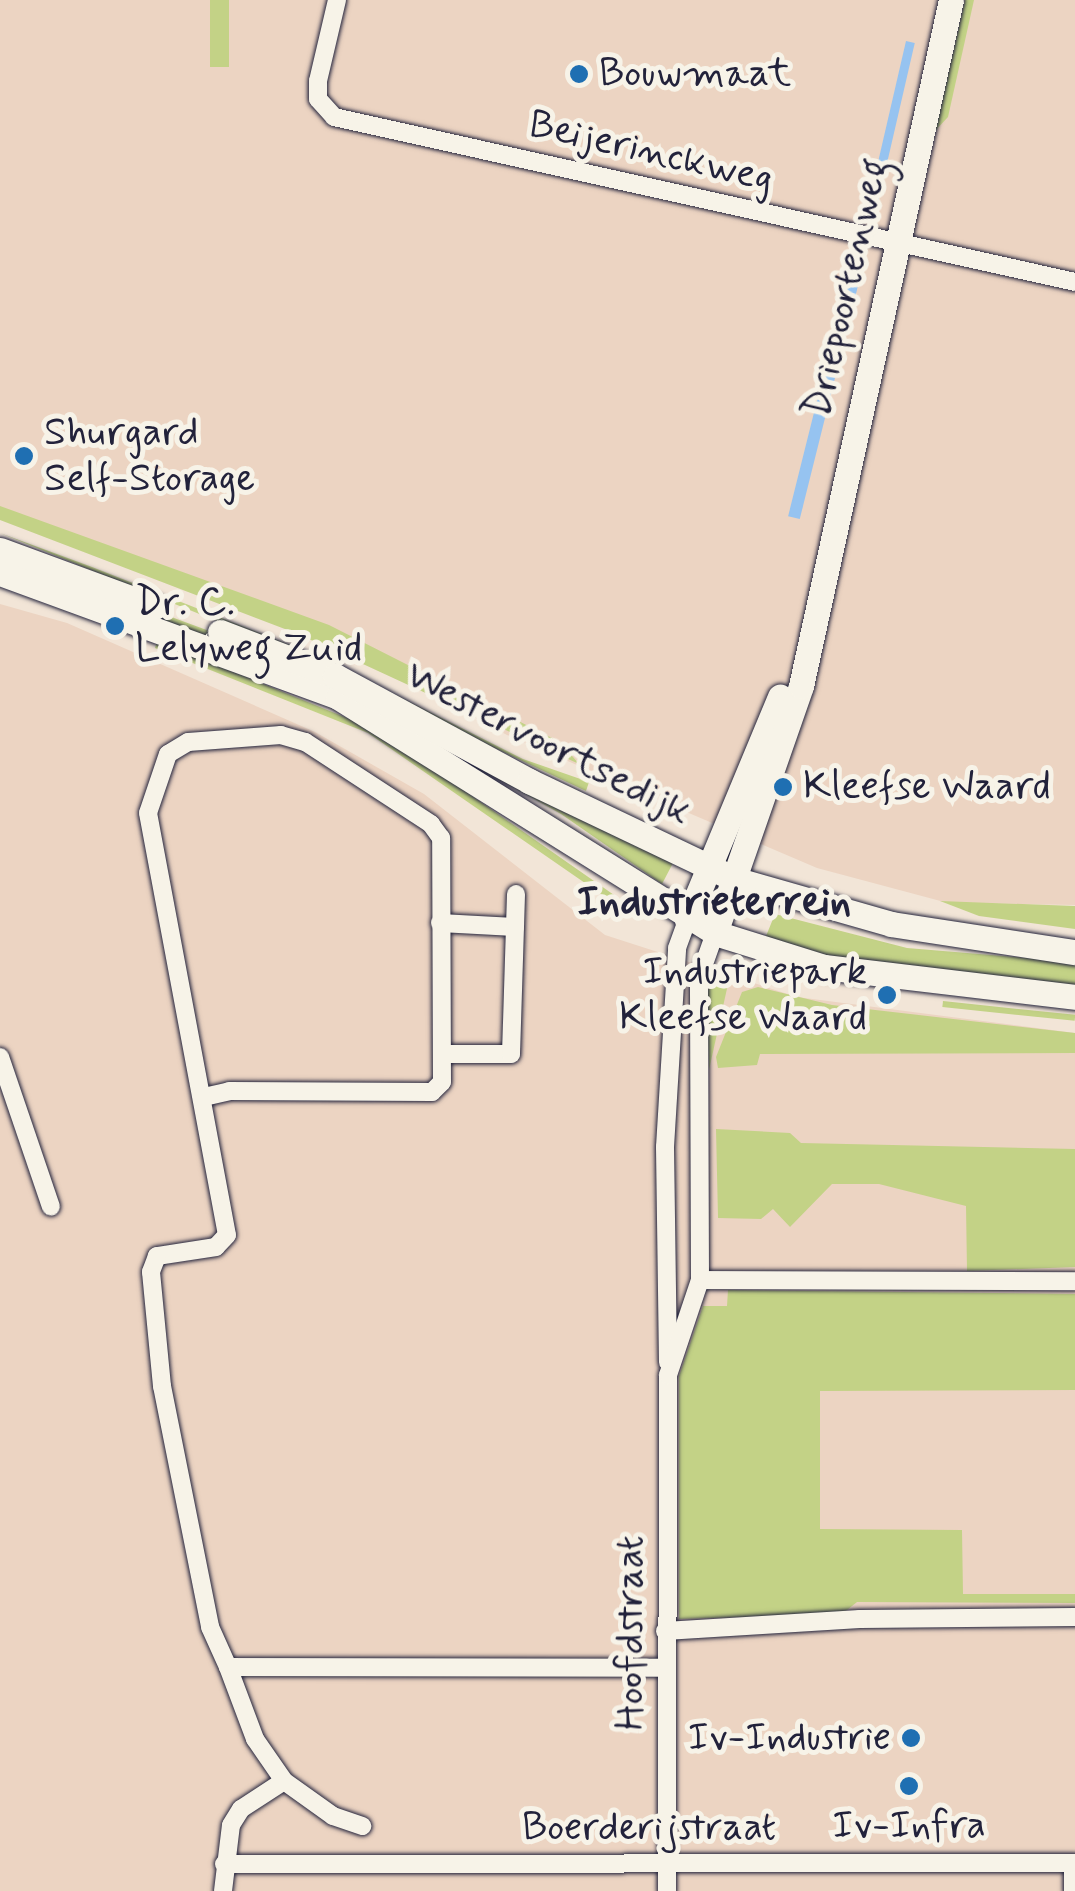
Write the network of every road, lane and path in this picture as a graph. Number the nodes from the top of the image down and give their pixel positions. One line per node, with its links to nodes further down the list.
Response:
1 (337, 0): 3 (street, Beijerinckweg)
2 (951, 0): 3 (main road, Driepoortenweg)
3 (896, 241): 4 (street, Beijerinckweg); 7 (main road, Driepoortenweg)
4 (1075, 282)
5 (0, 550): 7 (main road, Westervoortsedijk)
6 (0, 573): 9 (main road, Westervoortsedijk)
7 (725, 876): 9 (main road, Driepoortenweg); 12 (main road, Driepoortenweg); 13 (main road, Westervoortsedijk)
8 (516, 894): 11 (street)
9 (688, 920): 12 (main road, Westervoortsedijk); 19 (street)
10 (440, 924): 11 (street); 15 (street); 17 (street)
11 (515, 927): 15 (street)
12 (715, 933): 14 (main road, Westervoortsedijk); 18 (street)
13 (1075, 952)
14 (1075, 997)
15 (442, 1054): 17 (street)
16 (0, 1057): 20 (street)
17 (204, 1097): 26 (street)
18 (700, 1097): 19 (street); 21 (street, Hoofdstraat)
19 (672, 1098): 23 (street, Hoofdstraat)
20 (52, 1208)
21 (700, 1280): 22 (street); 23 (street, Hoofdstraat)
22 (1075, 1281)
23 (668, 1375): 25 (street, Hoofdstraat)
24 (1075, 1617): 25 (street)
25 (665, 1631): 27 (street, Hoofdstraat)
26 (228, 1668): 27 (street); 28 (street)
27 (665, 1668): 30 (street, Hoofdstraat)
28 (284, 1781): 29 (street); 32 (street)
29 (362, 1826)
30 (667, 1863): 31 (street, Boerderijstraat); 32 (street, Boerderijstraat); 34 (street, Hoofdstraat)
31 (1074, 1863): 35 (street)
32 (224, 1864): 33 (street)
33 (224, 1891)
34 (667, 1891)
35 (1073, 1891)

